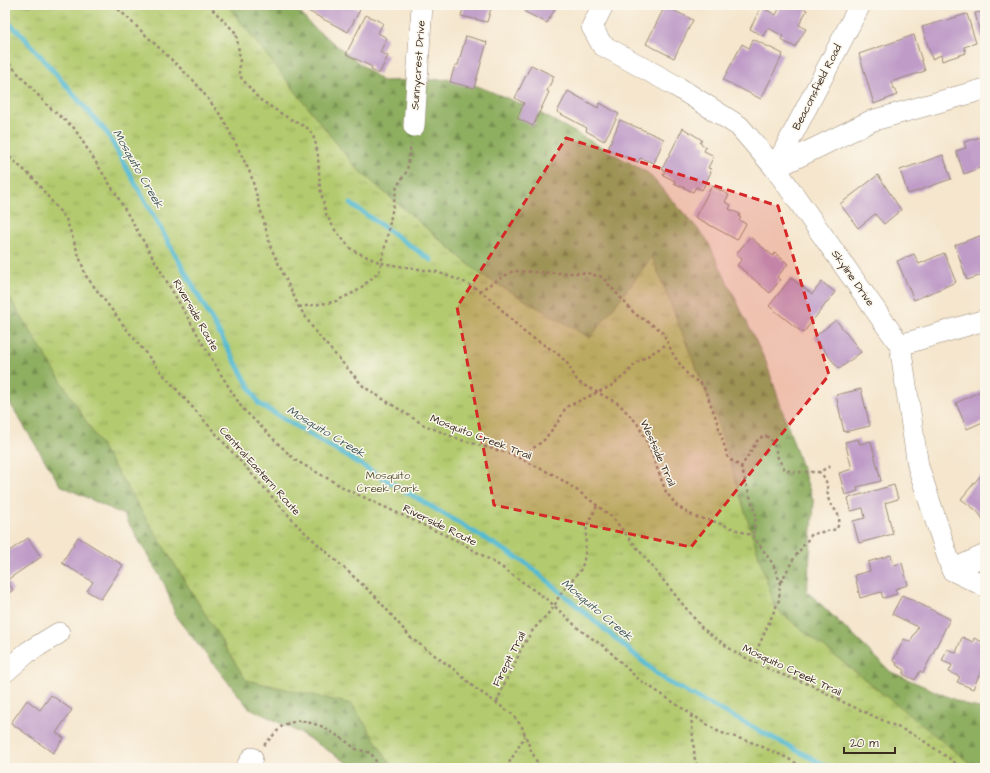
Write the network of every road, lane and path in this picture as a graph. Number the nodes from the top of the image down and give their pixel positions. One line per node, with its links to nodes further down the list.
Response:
1 (114, 5): 13 (path, Mosquito Creek Trail)
2 (208, 5): 11 (path, Westside Trail)
3 (422, 5): 8 (street, Sunnycrest Drive)
4 (603, 5): 10 (street, Skyline Drive)
5 (860, 5): 10 (street, Beaconsfield Road)
6 (5, 59): 28 (path, Riverside Route)
7 (985, 89): 10 (street)
8 (414, 126): 11 (path)
9 (5, 152): 32 (path, Central-Eastern Route)
10 (775, 168): 16 (street, Skyline Drive)
11 (381, 263): 12 (path, Westside Trail); 13 (path)
12 (478, 291): 15 (path); 17 (path, Westside Trail)
13 (300, 307): 18 (path, Mosquito Creek Trail)
14 (985, 320): 16 (street)
15 (667, 344): 17 (path); 20 (path)
16 (900, 345): 25 (street, Skyline Drive)
17 (595, 392): 18 (path); 23 (path, Westside Trail)
18 (519, 459): 22 (path, Mosquito Creek Trail)
19 (833, 465): 21 (path)
20 (741, 468): 21 (path); 23 (path)
21 (819, 472): 26 (path)
22 (597, 506): 28 (path, Firepit Trail); 30 (path, Mosquito Creek Trail)
23 (753, 536): 26 (path)
24 (985, 555): 25 (street)
25 (952, 570): 27 (street)
26 (780, 582): 30 (path)
27 (985, 586)
28 (554, 607): 32 (path, Firepit Trail); 33 (path, Riverside Route)
29 (59, 633): 31 (street)
30 (752, 661): 41 (path, Mosquito Creek Trail)
31 (5, 672)
32 (497, 702): 34 (path, Central-Eastern Route)
33 (691, 714): 39 (path); 40 (path, Riverside Route)
34 (525, 736): 37 (path); 38 (path, Central-Eastern Route)
35 (249, 763): 36 (path)
36 (380, 768)
37 (506, 768)
38 (540, 768)
39 (698, 768)
40 (805, 768)
41 (963, 768)

